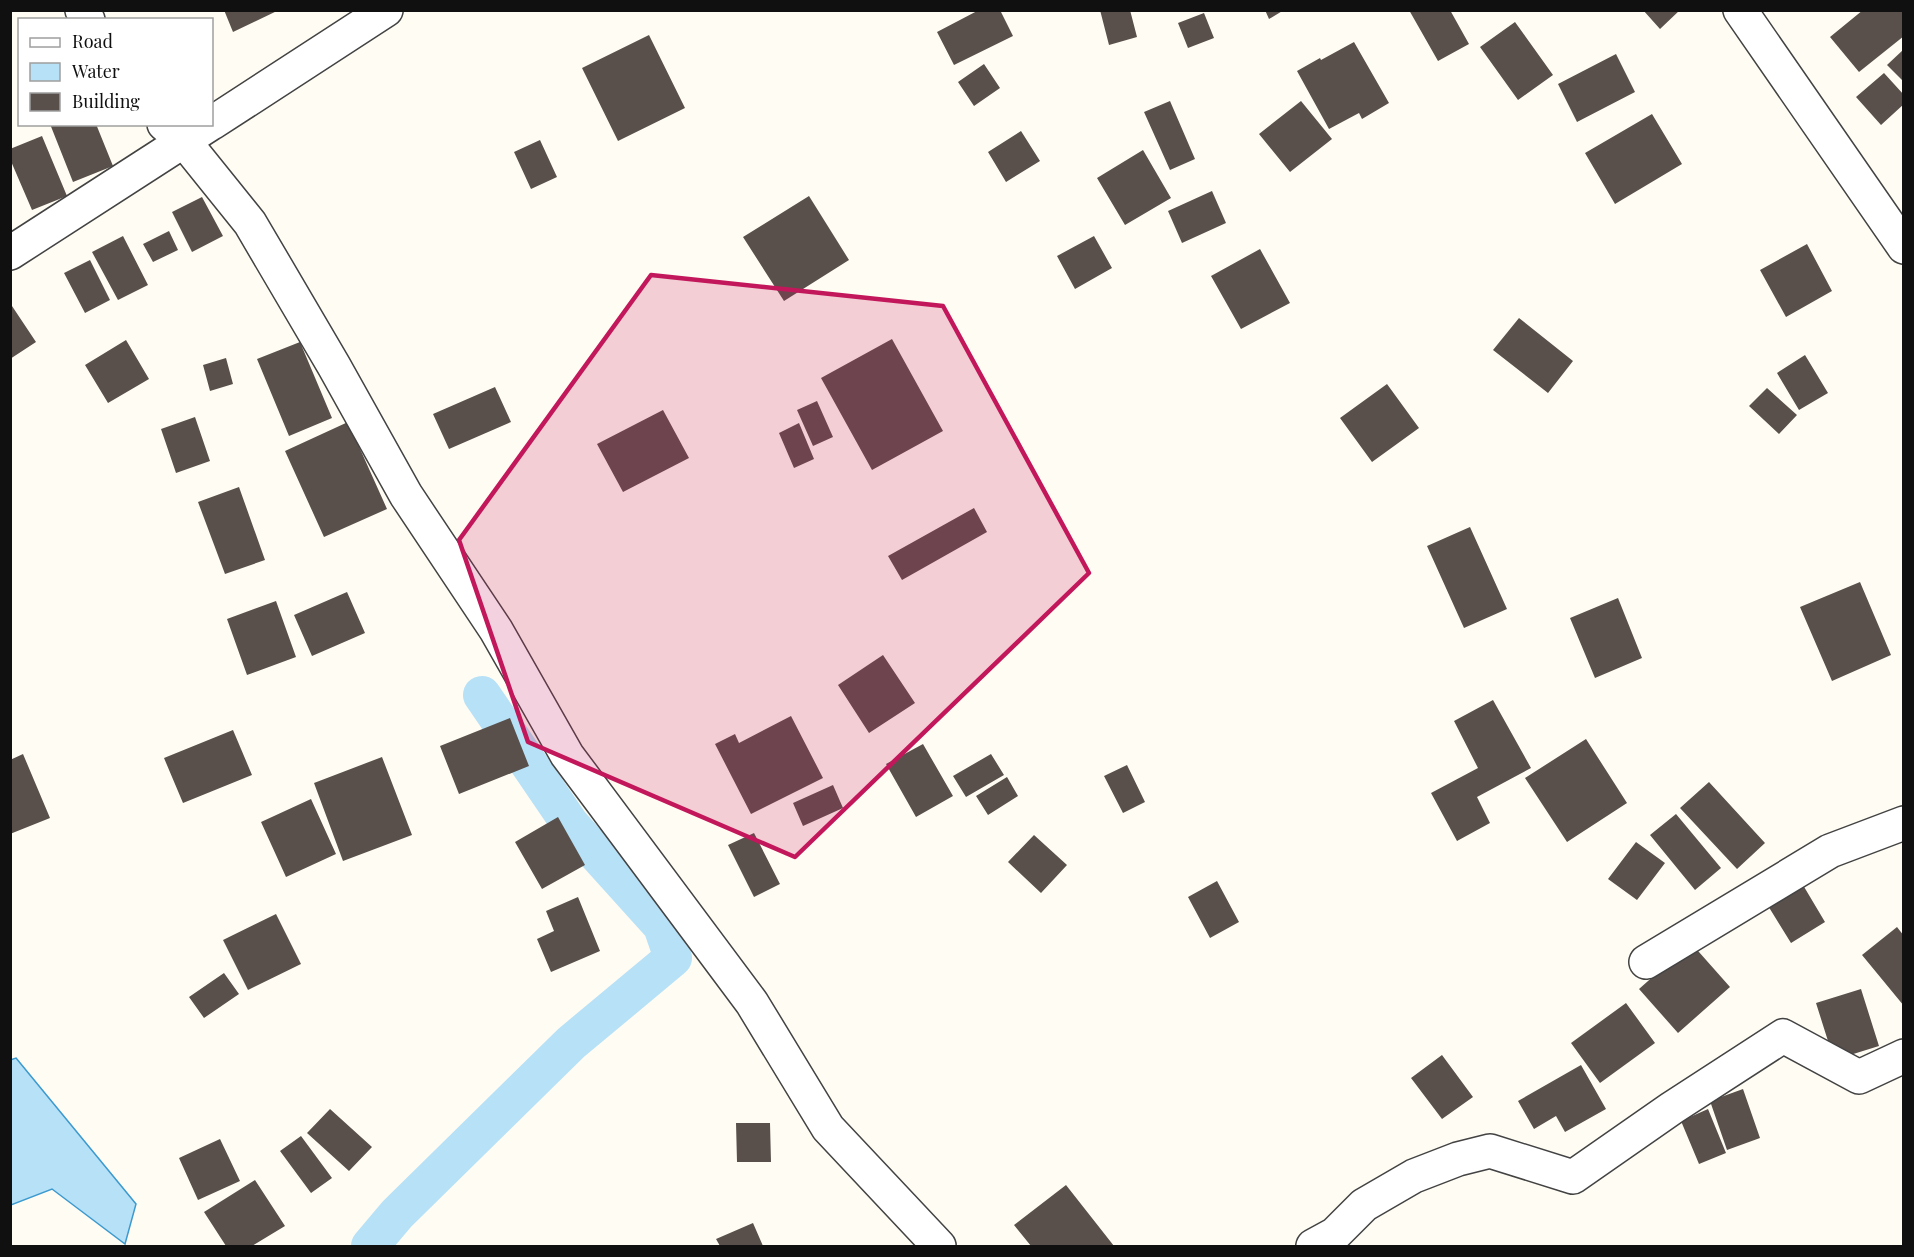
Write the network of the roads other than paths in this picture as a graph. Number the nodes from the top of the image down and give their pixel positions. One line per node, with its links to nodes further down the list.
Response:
1 (386, 10): 3 (street)
2 (1740, 10): 5 (street)
3 (213, 115)
4 (192, 128): 6 (street); 10 (street)
5 (1904, 247)
6 (10, 253)
7 (1904, 823): 8 (street)
8 (1646, 962)
9 (1904, 1056): 11 (street)
10 (939, 1246)
11 (1313, 1246)

